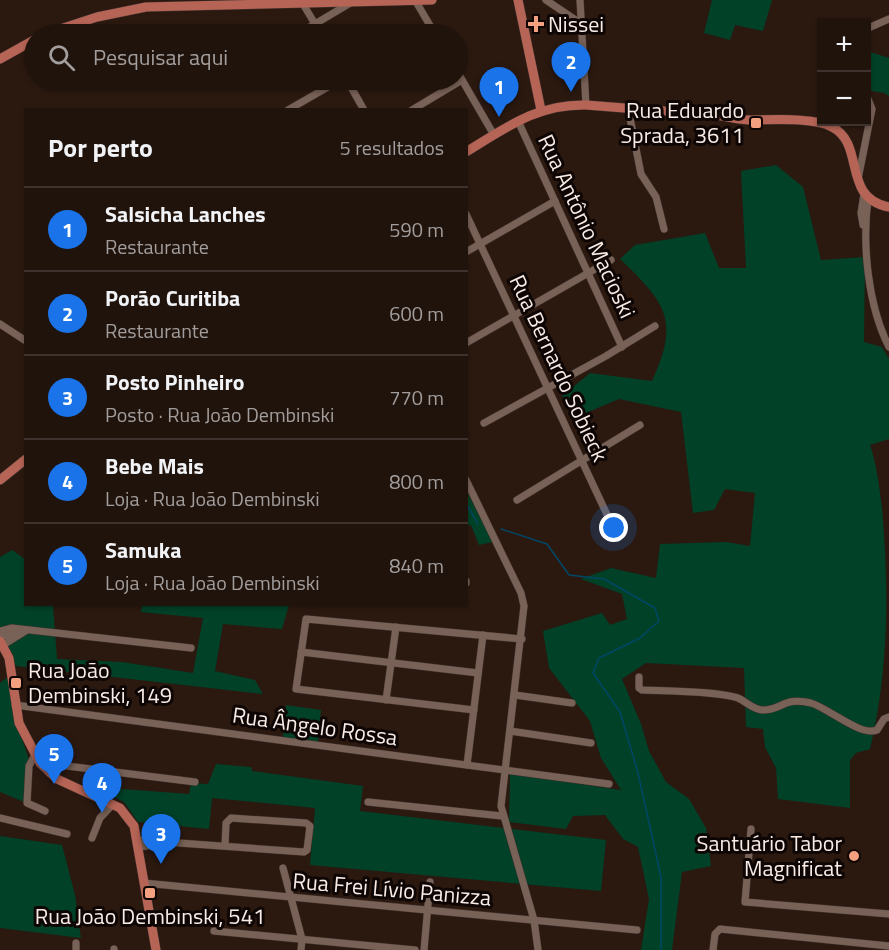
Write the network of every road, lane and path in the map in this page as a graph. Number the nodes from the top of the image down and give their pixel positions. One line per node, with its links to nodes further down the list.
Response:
1 (415, 0): 2 (main road); 6 (main road); 13 (street)
2 (432, 0)
3 (518, 0): 27 (main road)
4 (546, 0): 14 (street)
5 (580, 0): 14 (street)
6 (355, 1): 7 (main road); 12 (street)
7 (319, 2): 9 (main road)
8 (190, 3): 9 (main road); 11 (main road)
9 (303, 4): 12 (street)
10 (889, 19): 15 (street)
11 (78, 24)
12 (315, 24)
13 (429, 24)
14 (583, 25): 22 (street)
15 (871, 27)
16 (24, 45): 17 (main road)
17 (0, 58)
18 (323, 90): 23 (street)
19 (353, 90): 24 (street)
20 (445, 90): 25 (street)
21 (468, 90): 30 (street)
22 (586, 105): 26 (main road); 27 (main road)
23 (291, 108)
24 (363, 108)
25 (415, 108)
26 (628, 108): 32 (main road); 37 (street)
27 (542, 110): 28 (main road)
28 (518, 121): 30 (main road); 34 (street, Rua Antônio Macioski)
29 (869, 126): 32 (street)
30 (494, 135): 31 (main road)
31 (468, 151)
32 (858, 182): 33 (main road)
33 (866, 196): 35 (main road); 48 (street)
34 (555, 201): 38 (street); 41 (street, Rua Antônio Macioski)
35 (889, 207)
36 (468, 218): 38 (street, Rua Bernardo Sobieck)
37 (664, 229)
38 (480, 244): 39 (street); 42 (street, Rua Bernardo Sobieck)
39 (468, 251)
40 (611, 260): 41 (street)
41 (588, 273): 42 (street); 47 (street, Rua Antônio Macioski)
42 (514, 316): 46 (street); 49 (street, Rua Bernardo Sobieck)
43 (0, 324): 45 (street)
44 (655, 326): 47 (street)
45 (24, 340)
46 (468, 342)
47 (622, 347): 49 (street)
48 (889, 347)
49 (548, 388): 50 (street); 53 (street, Rua Bernardo Sobieck)
50 (484, 423)
51 (640, 425): 53 (street)
52 (24, 460): 54 (main road)
53 (582, 461): 56 (street); 57 (street, Rua Bernardo Sobieck)
54 (0, 480)
55 (468, 484): 62 (street)
56 (518, 500)
57 (618, 538)
58 (396, 627): 61 (street); 65 (street); 66 (street)
59 (27, 630): 60 (street); 63 (street); 64 (street)
60 (0, 631)
61 (483, 635): 62 (street); 67 (street)
62 (522, 639): 69 (street)
63 (1, 641): 72 (main road)
64 (191, 648)
65 (301, 652): 66 (street); 70 (street)
66 (391, 662): 67 (street); 70 (street)
67 (478, 673): 73 (street)
68 (639, 677): 74 (street)
69 (515, 695): 71 (street); 75 (street)
70 (386, 700): 73 (street)
71 (572, 703)
72 (15, 705): 77 (main road); 78 (street, Rua Ângelo Rossa)
73 (474, 710): 78 (street)
74 (889, 717)
75 (510, 731): 76 (street); 79 (street)
76 (591, 742)
77 (35, 755): 80 (main road); 85 (street)
78 (466, 765): 79 (street, Rua Ângelo Rossa)
79 (505, 770): 82 (street, Rua Ângelo Rossa); 86 (street)
80 (49, 773): 81 (street); 84 (main road)
81 (195, 782)
82 (609, 784)
83 (368, 802): 86 (street)
84 (113, 804): 90 (street); 91 (main road)
85 (45, 812)
86 (502, 816): 99 (street)
87 (0, 818): 89 (street)
88 (751, 830): 98 (street)
89 (67, 834)
90 (92, 838)
91 (138, 844): 92 (street); 95 (main road)
92 (225, 846): 92 (street)
93 (283, 868): 96 (street)
94 (430, 882): 97 (street)
95 (144, 883): 96 (street, Rua Frei Lívio Panizza); 105 (main road)
96 (291, 897): 97 (street, Rua Frei Lívio Panizza); 102 (street)
97 (428, 910): 99 (street, Rua Frei Lívio Panizza); 108 (street)
98 (889, 914)
99 (534, 920): 100 (street, Rua Frei Lívio Panizza); 109 (street)
100 (637, 930)
101 (214, 931): 102 (street)
102 (302, 939): 106 (street); 107 (street)
103 (889, 946): 104 (street)
104 (870, 947): 110 (street)
105 (156, 950)
106 (301, 950)
107 (415, 950)
108 (424, 950)
109 (538, 950)
110 (713, 950)

